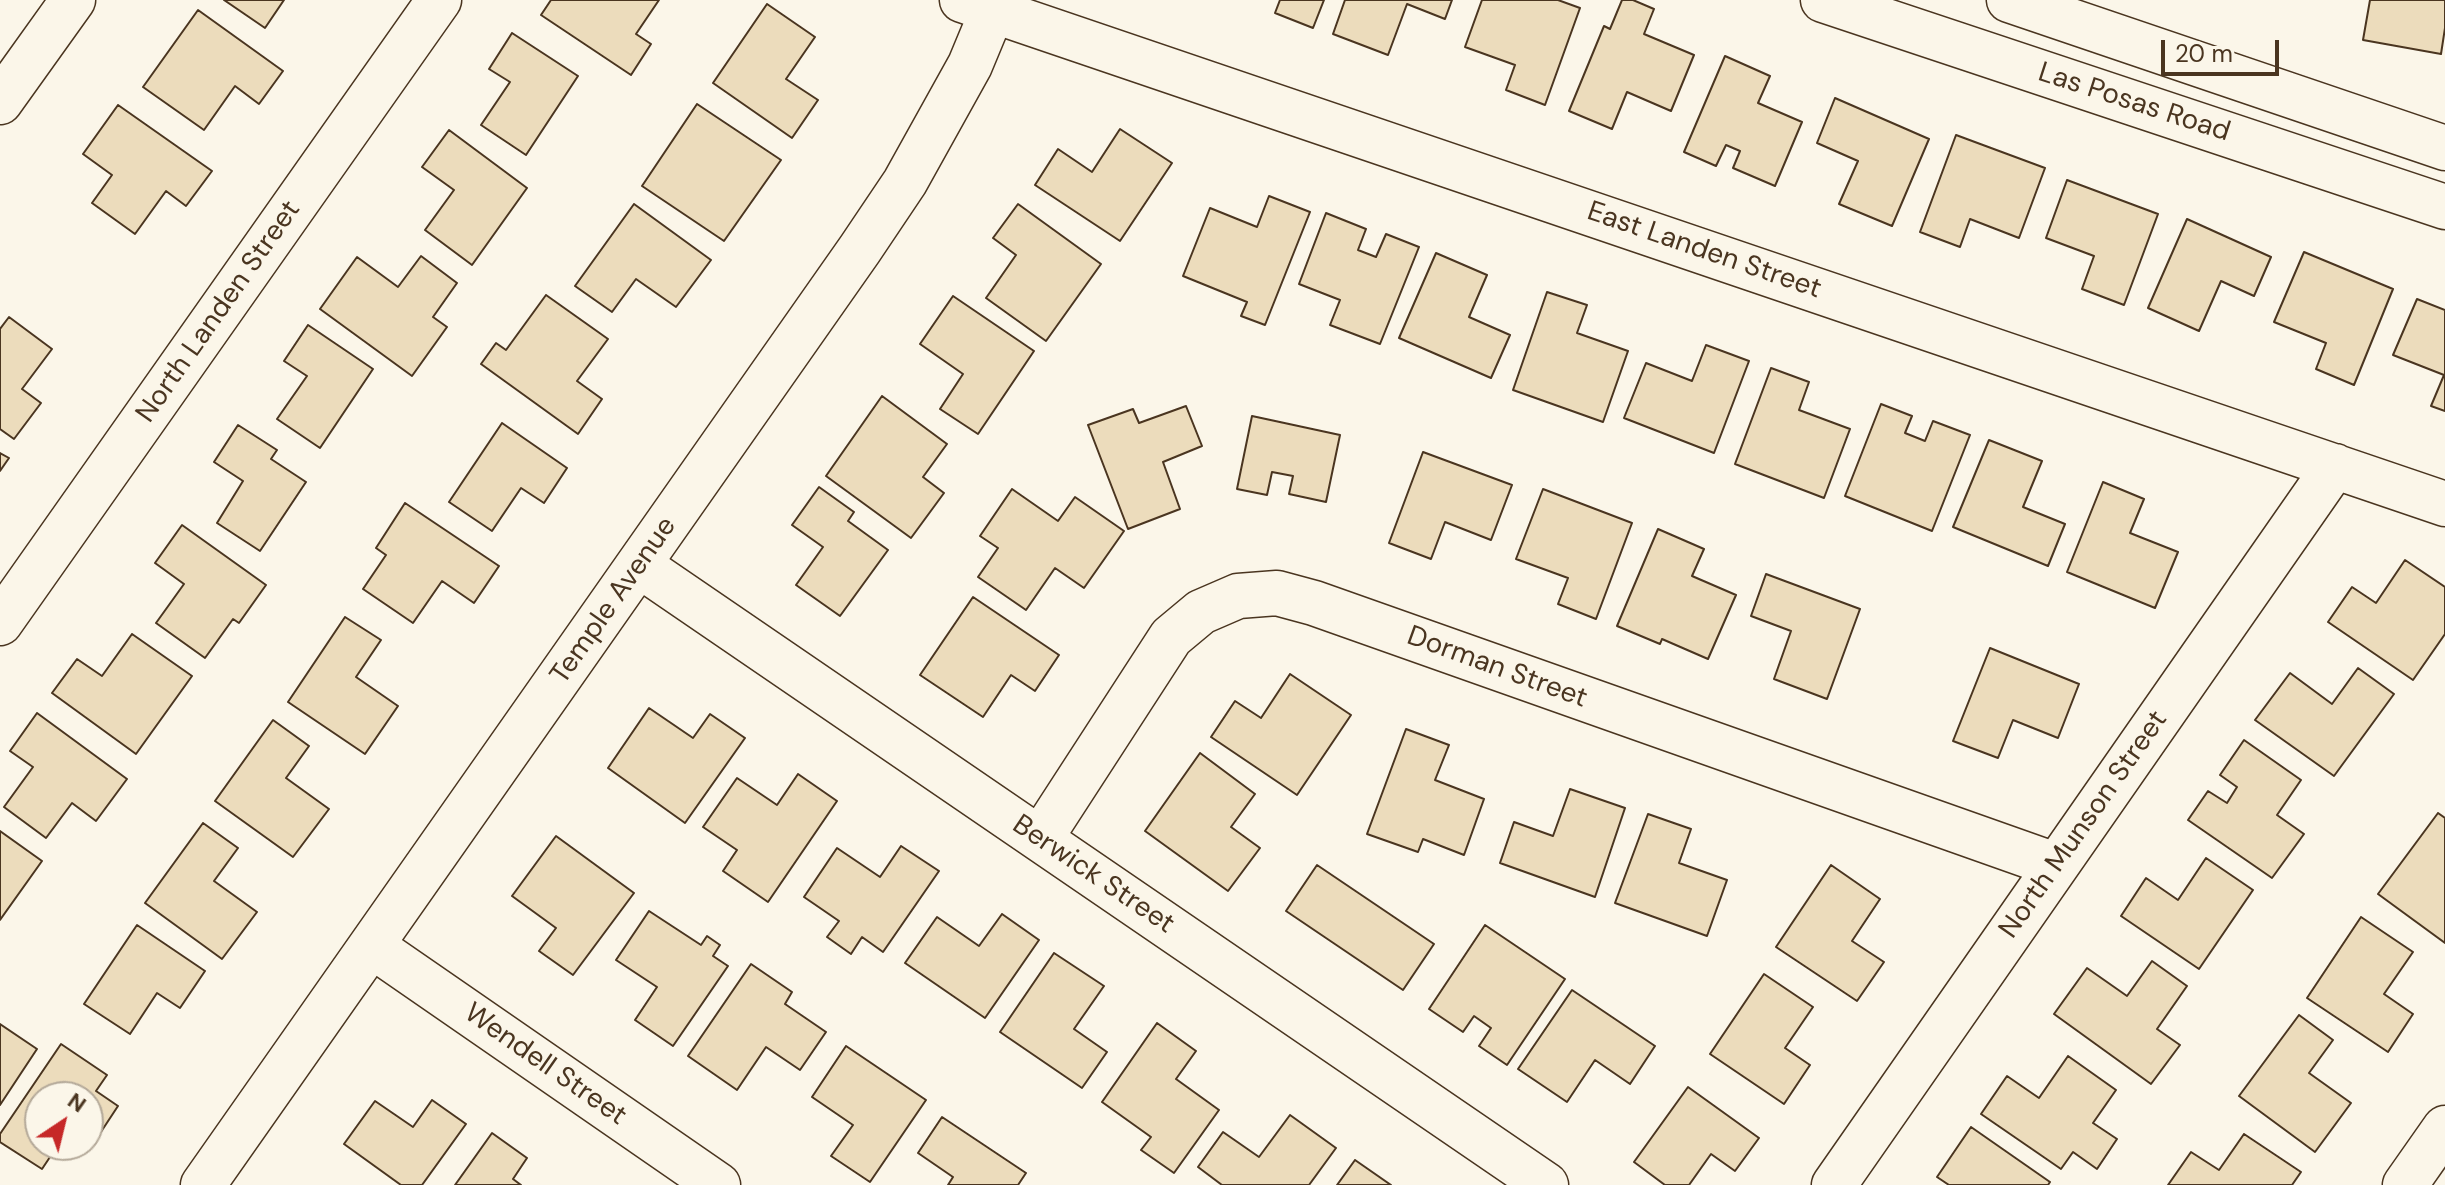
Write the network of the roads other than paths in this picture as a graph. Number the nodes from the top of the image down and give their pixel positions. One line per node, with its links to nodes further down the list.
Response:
1 (73, 0): 6 (street)
2 (439, 0): 12 (street, North Landen Street)
3 (1823, 0): 8 (street, Las Posas Road)
4 (2009, 0): 7 (street, Las Posas Road)
5 (984, 4): 9 (street, East Landen Street); 11 (street, Temple Avenue)
6 (0, 102)
7 (2445, 148)
8 (2445, 207)
9 (2335, 466): 10 (street, East Landen Street); 14 (street, North Munson Street)
10 (2445, 504)
11 (639, 565): 13 (street, Berwick Street); 15 (street, Temple Avenue)
12 (0, 623)
13 (1040, 839): 14 (street, Dorman Street); 19 (street, Berwick Street)
14 (2055, 865): 20 (street, North Munson Street)
15 (372, 946): 17 (street, Temple Avenue); 18 (street, Wendell Street)
16 (2445, 1128): 21 (street)
17 (203, 1185)
18 (718, 1185)
19 (1546, 1185)
20 (1834, 1185)
21 (2405, 1185)

